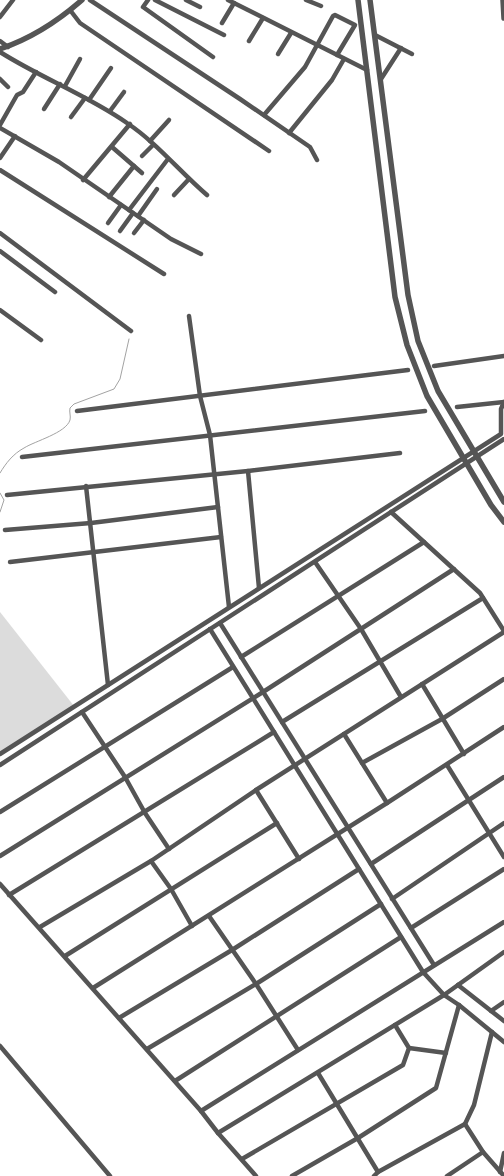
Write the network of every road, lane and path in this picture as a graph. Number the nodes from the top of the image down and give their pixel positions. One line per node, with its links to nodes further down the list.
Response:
1 (13, 0): 16 (street)
2 (82, 0): 15 (street)
3 (90, 0): 48 (street)
4 (148, 0): 34 (street)
5 (155, 0): 21 (street)
6 (186, 0): 14 (street)
7 (228, 0): 12 (street)
8 (306, 0): 13 (street)
9 (358, 0): 26 (street)
10 (370, 0): 22 (street)
11 (503, 0): 18 (street)
12 (234, 3): 17 (street); 19 (street)
13 (322, 6)
14 (200, 8)
15 (70, 10): 28 (street); 57 (street)
16 (0, 17)
17 (264, 18): 20 (street); 24 (street)
18 (504, 18)
19 (222, 22)
20 (291, 33): 27 (street); 31 (street)
21 (224, 35)
22 (375, 35): 25 (street); 29 (street)
23 (0, 41): 28 (street)
24 (250, 41)
25 (376, 43): 26 (street); 41 (street)
26 (363, 44): 38 (street)
27 (317, 46): 33 (street); 33 (street); 48 (street)
28 (8, 47): 30 (street)
29 (401, 48): 32 (street); 41 (street)
30 (0, 51): 39 (street)
31 (278, 54)
32 (412, 54)
33 (337, 55): 35 (street)
34 (213, 57)
35 (344, 59): 38 (street); 53 (street)
36 (80, 60): 42 (street)
37 (111, 68): 45 (street)
38 (367, 70): 99 (street)
39 (36, 72): 42 (street); 52 (street)
40 (0, 79): 43 (street)
41 (381, 80): 97 (street)
42 (63, 85): 45 (street); 46 (street)
43 (8, 87)
44 (124, 92): 47 (street)
45 (87, 99): 47 (street); 49 (street)
46 (44, 109)
47 (110, 111): 51 (street)
48 (264, 115): 53 (street)
49 (71, 117)
50 (169, 120): 55 (street)
51 (130, 124): 55 (street); 56 (street)
52 (0, 127): 54 (street)
53 (289, 132): 61 (street)
54 (15, 136): 59 (street); 66 (street)
55 (152, 143): 58 (street); 60 (street)
56 (112, 147): 62 (street); 66 (street)
57 (269, 151)
58 (142, 156)
59 (0, 158)
60 (168, 158): 65 (street); 72 (street)
61 (317, 160)
62 (134, 166): 64 (street); 70 (street)
63 (0, 170): 80 (street)
64 (142, 173)
65 (189, 179): 68 (street); 69 (street)
66 (83, 180): 70 (street)
67 (157, 189): 72 (street)
68 (174, 195)
69 (207, 195)
70 (109, 197): 71 (street)
71 (121, 205): 72 (street); 74 (street)
72 (133, 213): 73 (street); 75 (street)
73 (144, 220): 77 (street); 79 (street)
74 (108, 223)
75 (120, 231)
76 (0, 233): 84 (street)
77 (134, 233)
78 (0, 252): 81 (street)
79 (200, 254)
80 (164, 274)
81 (55, 292)
82 (0, 310): 85 (street)
83 (189, 316): 89 (street)
84 (131, 331)
85 (41, 340)
86 (504, 356): 87 (street)
87 (434, 366)
88 (408, 370): 89 (street)
89 (200, 396): 92 (street); 94 (street)
90 (504, 402): 91 (street); 97 (street)
91 (457, 407)
92 (76, 411)
93 (425, 411): 94 (street)
94 (210, 435): 98 (street); 101 (street)
95 (504, 439): 97 (street)
96 (400, 453): 100 (street)
97 (475, 454): 99 (street); 104 (street)
98 (22, 457)
99 (465, 460): 106 (street); 107 (street); 116 (street)
100 (248, 471): 101 (street); 116 (street)
101 (214, 474): 102 (street); 105 (street)
102 (86, 486): 103 (street); 108 (street)
103 (7, 495)
104 (504, 502)
105 (218, 507): 108 (street); 110 (street)
106 (391, 512): 111 (street); 114 (street)
107 (504, 522)
108 (91, 523): 109 (street); 112 (street)
109 (5, 530)
110 (221, 537): 112 (street); 119 (street)
111 (424, 542): 115 (street); 117 (street)
112 (93, 552): 113 (street); 129 (street)
113 (10, 562)
114 (315, 562): 117 (street); 120 (street)
115 (454, 569): 118 (street); 122 (street)
116 (259, 588): 119 (street)
117 (337, 596): 122 (street); 124 (street)
118 (483, 598): 123 (street); 125 (street)
119 (229, 607): 129 (street)
120 (220, 623): 121 (street); 124 (street)
121 (210, 629): 126 (street); 133 (street)
122 (361, 629): 125 (street); 130 (street)
123 (504, 632): 128 (street)
124 (241, 656): 130 (street)
125 (380, 662): 132 (street); 135 (street)
126 (233, 667): 131 (street); 139 (street)
127 (504, 679): 134 (street)
128 (422, 684): 132 (street); 134 (street)
129 (108, 685): 140 (street)
130 (263, 692): 131 (street); 135 (street)
131 (252, 697): 137 (street); 147 (street)
132 (402, 697): 138 (street)
133 (82, 712): 139 (street); 145 (street)
134 (442, 719): 141 (street); 143 (street)
135 (282, 722): 142 (street)
136 (504, 727): 141 (street)
137 (274, 732): 146 (street); 153 (street)
138 (344, 734): 142 (street); 143 (street)
139 (105, 747): 147 (street); 152 (street)
140 (0, 754)
141 (464, 754): 144 (street)
142 (305, 759): 146 (street); 156 (street)
143 (362, 764): 151 (street)
144 (447, 764): 150 (street); 151 (street)
145 (0, 765)
146 (294, 766): 149 (street); 158 (street)
147 (125, 777): 153 (street); 160 (street)
148 (504, 777): 150 (street)
149 (256, 790): 154 (street); 159 (street)
150 (469, 800): 157 (street); 164 (street)
151 (387, 803): 156 (street)
152 (0, 812)
153 (145, 813): 159 (street); 169 (street)
154 (277, 823): 162 (street); 168 (street)
155 (504, 823): 157 (street)
156 (348, 828): 158 (street); 164 (street)
157 (489, 832): 161 (street); 170 (street)
158 (337, 835): 162 (street); 165 (street)
159 (169, 849): 163 (street)
160 (0, 856)
161 (504, 857)
162 (299, 859): 172 (street)
163 (151, 861): 168 (street); 175 (street)
164 (371, 864): 170 (street)
165 (358, 869): 171 (street); 178 (street)
166 (504, 869): 176 (street)
167 (0, 884): 169 (street)
168 (171, 889): 174 (street); 180 (street)
169 (9, 895): 175 (street)
170 (392, 899): 176 (street)
171 (380, 904): 177 (street); 183 (street)
172 (209, 916): 174 (street); 178 (street)
173 (504, 922): 181 (street)
174 (192, 926): 185 (street)
175 (40, 927): 180 (street)
176 (411, 928): 181 (street)
177 (401, 937): 182 (street); 190 (street)
178 (232, 950): 183 (street); 191 (street)
179 (504, 952): 184 (street)
180 (65, 956): 185 (street)
181 (434, 965): 182 (street)
182 (423, 972): 186 (street); 199 (street)
183 (256, 984): 190 (street); 198 (street)
184 (458, 985): 186 (street); 189 (street)
185 (93, 988): 191 (street)
186 (444, 995): 188 (street); 193 (street)
187 (504, 1002): 189 (street)
188 (459, 1005): 194 (street); 200 (street)
189 (492, 1011): 192 (street)
190 (276, 1016): 199 (street); 202 (street)
191 (120, 1018): 198 (street)
192 (504, 1021)
193 (395, 1025): 197 (street); 201 (street)
194 (492, 1032): 195 (street); 205 (street)
195 (504, 1042)
196 (0, 1046): 213 (street)
197 (409, 1048): 200 (street); 203 (street)
198 (147, 1049): 202 (street)
199 (298, 1050): 204 (street)
200 (446, 1053): 207 (street)
201 (318, 1073): 203 (street); 206 (street)
202 (175, 1081): 204 (street)
203 (337, 1104): 207 (street); 210 (street)
204 (201, 1111): 206 (street)
205 (465, 1124): 208 (street); 211 (street)
206 (218, 1133): 210 (street)
207 (358, 1138): 211 (street); 215 (street)
208 (484, 1152): 212 (street); 216 (street)
209 (504, 1153): 212 (street)
210 (242, 1159): 214 (street)
211 (376, 1174)
212 (502, 1174)
213 (110, 1176)
214 (256, 1176)
215 (292, 1176)
216 (447, 1176)

